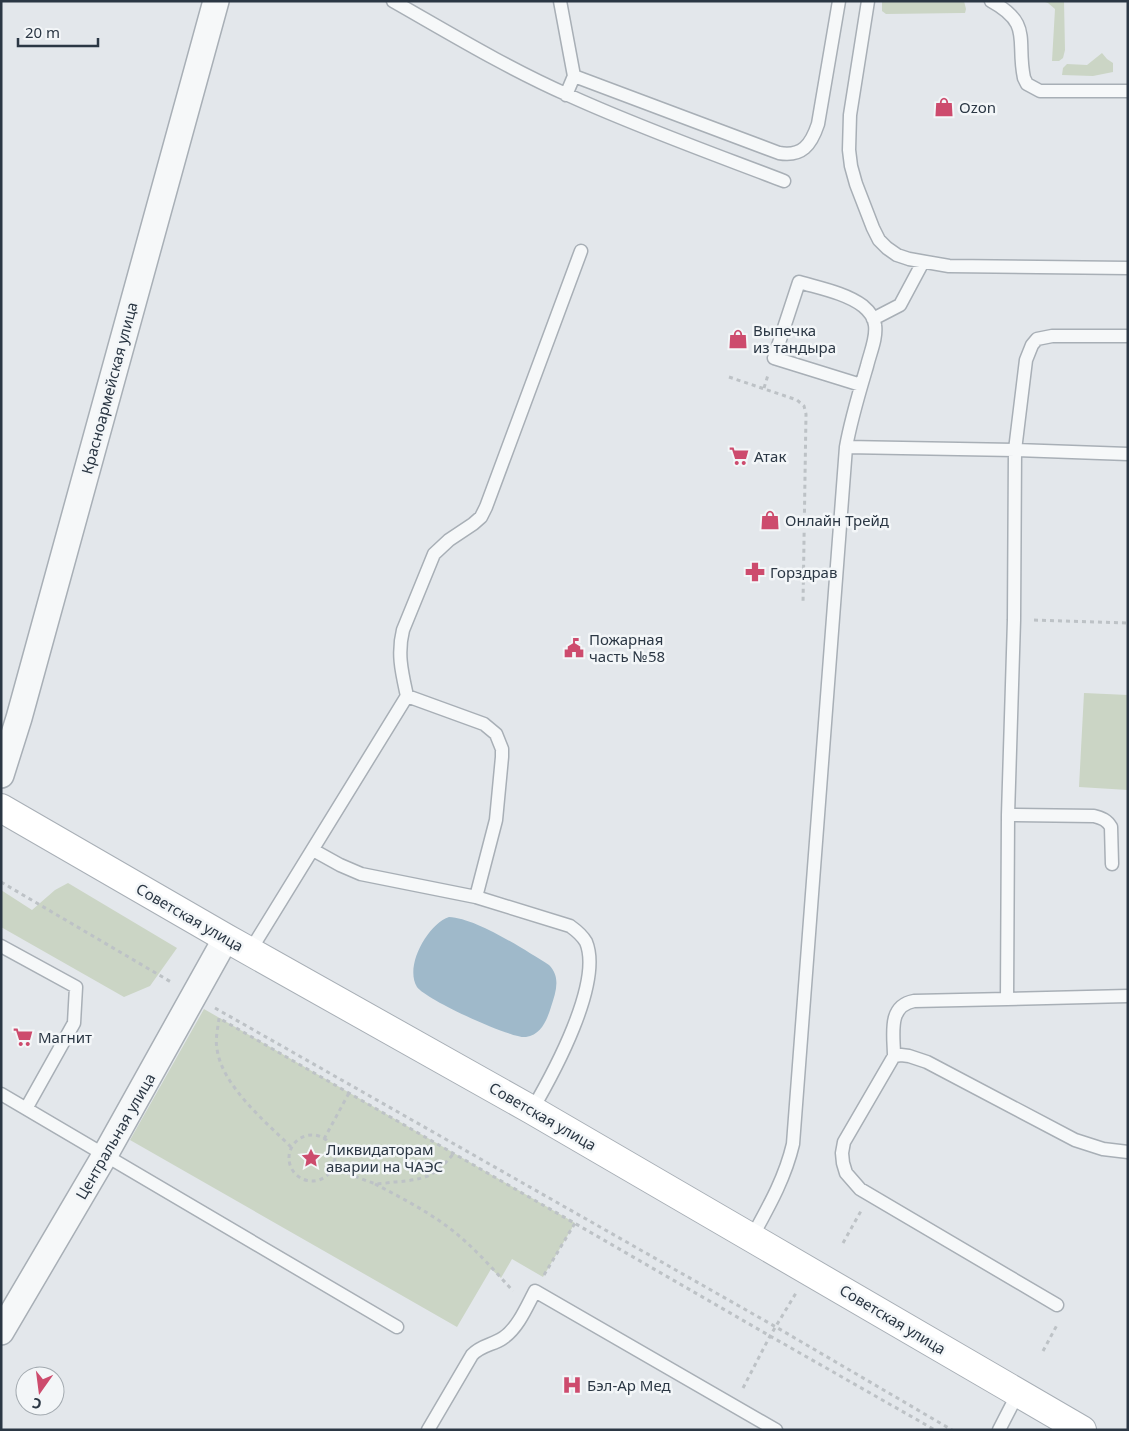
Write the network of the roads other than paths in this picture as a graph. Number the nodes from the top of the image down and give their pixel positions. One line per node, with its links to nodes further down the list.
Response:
1 (216, 1): 21 (street, Красноармейская улица)
2 (393, 1): 9 (lane)
3 (560, 1): 7 (lane)
4 (839, 1): 7 (lane)
5 (868, 1): 12 (lane)
6 (991, 1): 8 (lane)
7 (574, 76): 9 (lane)
8 (1128, 91)
9 (566, 95): 10 (lane)
10 (784, 181)
11 (581, 251): 20 (lane)
12 (923, 262): 13 (lane); 14 (lane)
13 (1128, 268)
14 (873, 318): 16 (lane); 16 (lane)
15 (1128, 336): 18 (lane)
16 (861, 386): 17 (lane)
17 (846, 447): 18 (lane); 38 (lane)
18 (1015, 450): 19 (lane); 23 (lane)
19 (1128, 454)
20 (408, 696): 24 (lane); 26 (lane)
21 (1, 775)
22 (1, 808): 27 (main road, Советская улица)
23 (1008, 815): 25 (lane); 31 (lane)
24 (313, 850): 26 (lane); 29 (lane)
25 (1112, 864)
26 (476, 897): 35 (lane)
27 (226, 938): 29 (main road, Советская улица); 37 (street, Центральная улица)
28 (1, 946): 34 (lane)
29 (250, 951): 35 (main road, Советская улица)
30 (1128, 996): 31 (lane)
31 (1007, 999): 32 (lane)
32 (894, 1056): 36 (lane); 39 (lane)
33 (1, 1094): 34 (lane)
34 (27, 1107): 37 (lane)
35 (532, 1110): 38 (main road, Советская улица)
36 (1128, 1152)
37 (105, 1155): 40 (lane); 41 (street, Центральная улица)
38 (752, 1237): 42 (main road, Советская улица)
39 (1057, 1305)
40 (397, 1327)
41 (1, 1332)
42 (1018, 1393): 45 (lane); 46 (main road, Советская улица)
43 (428, 1430): 44 (lane)
44 (776, 1430)
45 (1000, 1430)
46 (1082, 1430)

